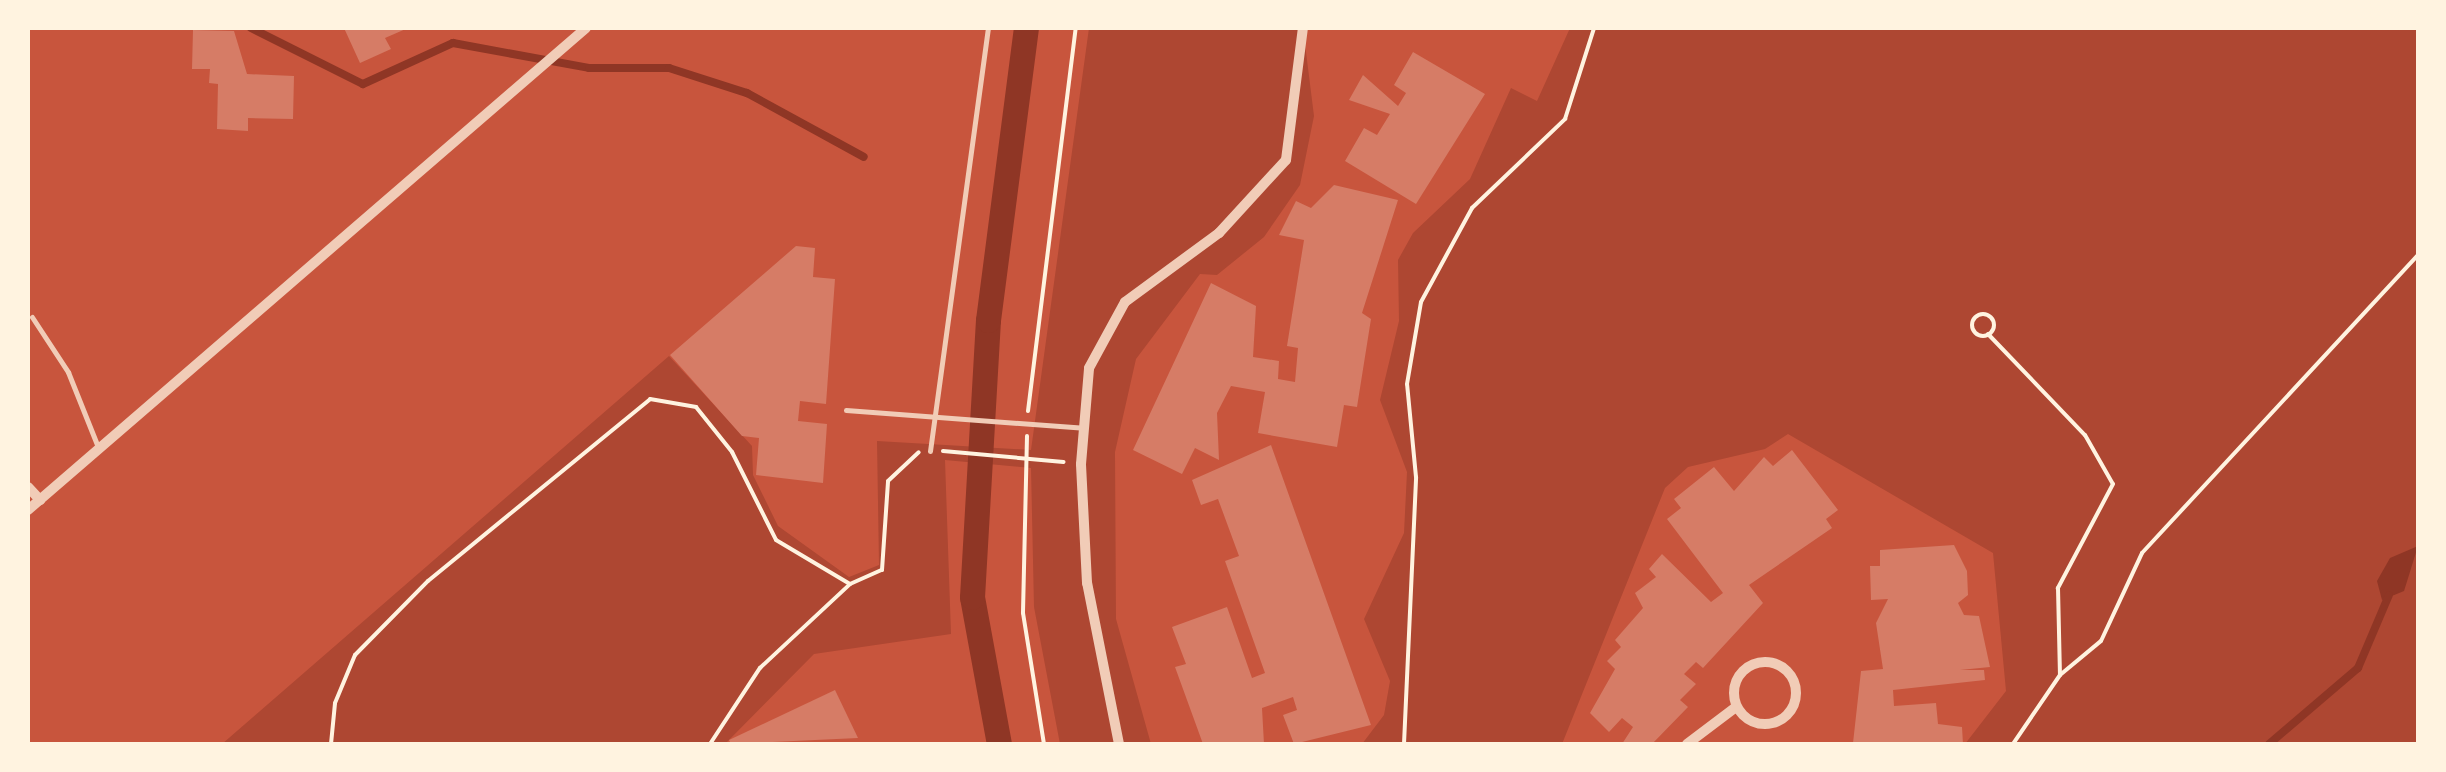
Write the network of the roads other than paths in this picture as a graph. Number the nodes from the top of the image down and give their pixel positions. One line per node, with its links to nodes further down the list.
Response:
1 (586, 28): 8 (street)
2 (988, 28): 6 (lane)
3 (1303, 28): 7 (street)
4 (32, 316): 8 (lane)
5 (846, 410): 6 (lane)
6 (932, 418): 7 (lane); 9 (lane)
7 (1083, 428): 14 (street)
8 (100, 450): 11 (street)
9 (930, 451)
10 (28, 487): 11 (street)
11 (40, 500): 12 (street)
12 (28, 510)
13 (1736, 707): 13 (street); 15 (street)
14 (1118, 744)
15 (1687, 744)

